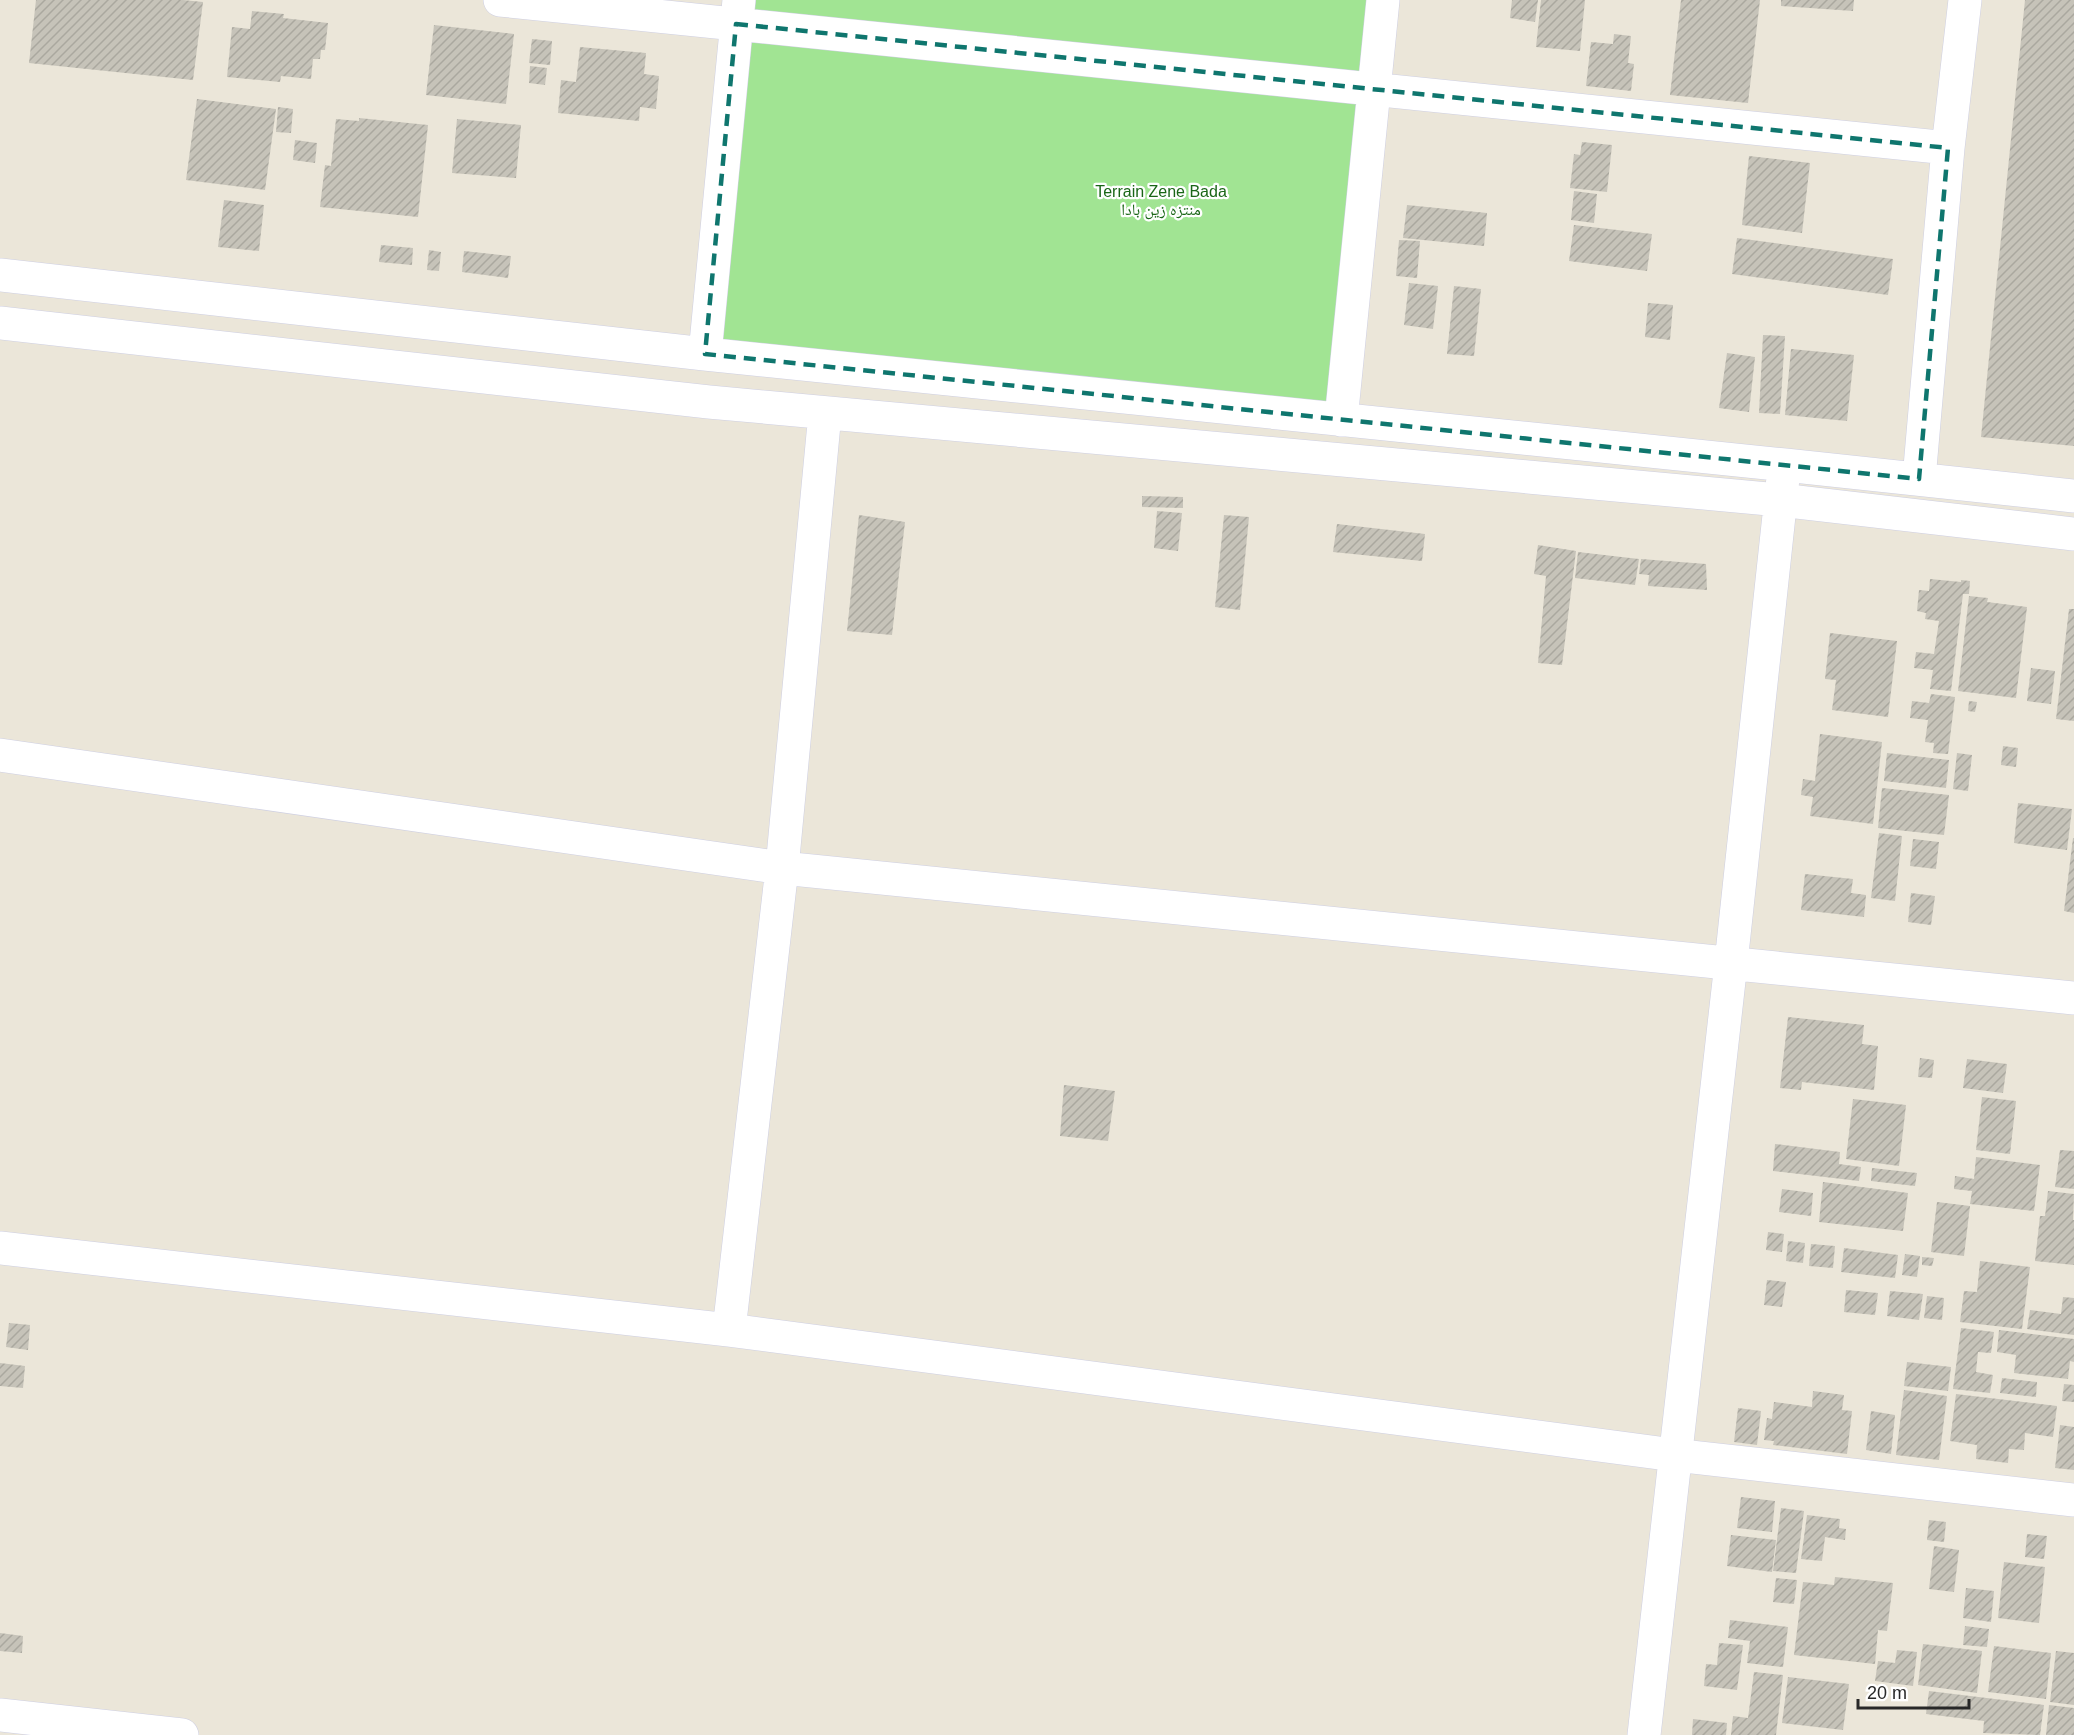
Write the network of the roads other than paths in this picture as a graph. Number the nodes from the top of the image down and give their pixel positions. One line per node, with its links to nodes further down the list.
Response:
1 (500, 0): 4 (street)
2 (1383, 0): 5 (street)
3 (1965, 0): 6 (street)
4 (737, 12): 5 (street); 9 (street)
5 (1374, 90): 6 (street); 11 (street)
6 (1948, 148): 13 (street)
7 (0, 275): 9 (street)
8 (0, 323): 10 (street)
9 (705, 354): 11 (street)
10 (825, 413): 15 (street); 18 (street)
11 (1341, 420): 12 (street)
12 (1785, 465): 13 (street); 15 (street)
13 (1919, 479): 14 (street)
14 (2074, 496)
15 (1780, 500): 16 (street); 19 (street)
16 (2074, 534)
17 (0, 755): 18 (street)
18 (782, 868): 19 (street); 22 (street)
19 (1731, 963): 20 (street); 23 (street)
20 (2074, 998)
21 (0, 1248): 22 (street)
22 (729, 1330): 23 (street)
23 (1674, 1455): 24 (street); 27 (street)
24 (2074, 1500)
25 (0, 1715): 26 (street)
26 (182, 1735)
27 (1644, 1735)

